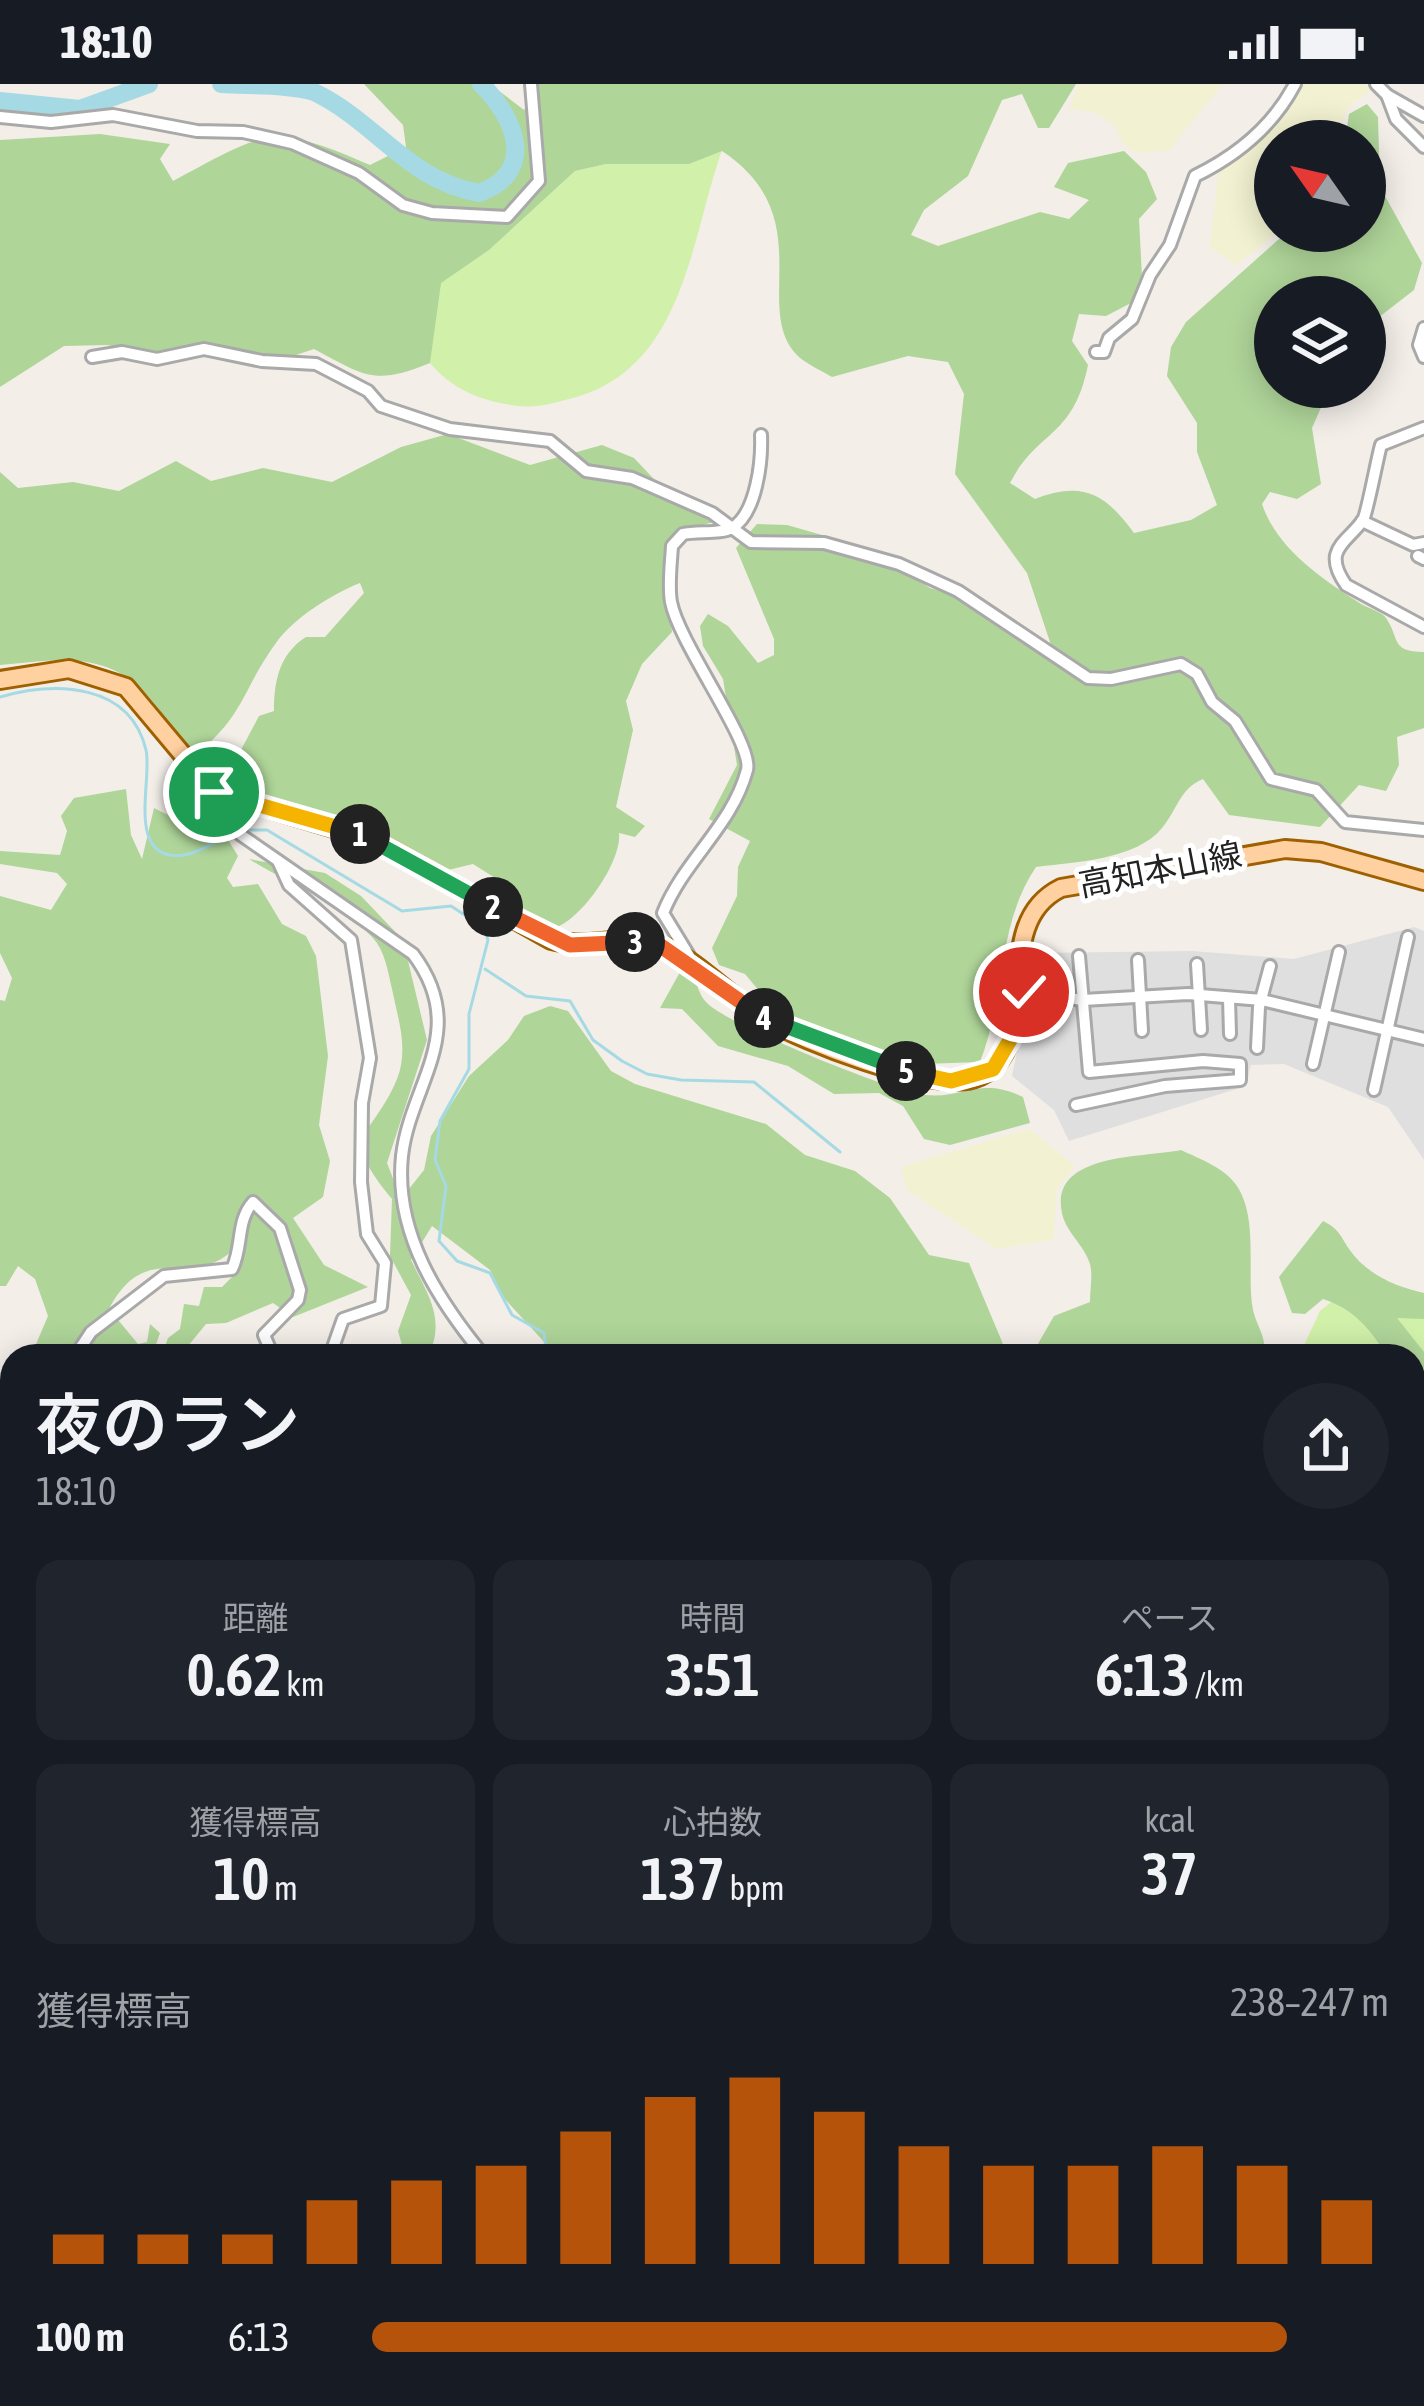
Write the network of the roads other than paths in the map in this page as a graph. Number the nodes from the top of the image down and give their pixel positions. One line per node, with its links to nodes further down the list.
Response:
1 (531, 84): 5 (street)
2 (1295, 84): 8 (street)
3 (1384, 88): 4 (street); 6 (street)
4 (1424, 116)
5 (0, 117)
6 (1424, 147)
7 (1424, 328): 10 (street)
8 (1096, 352)
9 (92, 357): 16 (street)
10 (1424, 357)
11 (1424, 428): 13 (street)
12 (761, 435): 16 (street)
13 (1377, 458): 14 (street); 15 (street)
14 (1391, 468)
15 (1363, 521): 17 (street); 18 (street)
16 (730, 530): 21 (street); 30 (street)
17 (1424, 543)
18 (1424, 627)
19 (0, 680): 20 (main road, 高知本山線)
20 (230, 799): 22 (street); 30 (main road, 高知本山線)
21 (1424, 830)
22 (276, 858): 50 (street); 51 (street)
23 (1424, 881): 31 (main road, 高知本山線)
24 (1408, 937): 40 (street)
25 (1339, 952): 37 (street)
26 (1079, 956): 35 (street)
27 (1138, 960): 32 (street)
28 (1197, 964): 33 (street)
29 (1270, 966): 36 (street)
30 (695, 967): 31 (main road, 高知本山線)
31 (1018, 991): 35 (street)
32 (1140, 994): 33 (street); 35 (street); 41 (street)
33 (1198, 994): 34 (street); 39 (street)
34 (1229, 998): 36 (street); 42 (street)
35 (1083, 1000): 47 (street)
36 (1262, 1000): 37 (street); 44 (street)
37 (1324, 1015): 40 (street); 45 (street)
38 (1424, 1023): 43 (street)
39 (1201, 1030)
40 (1388, 1030): 43 (street); 46 (street)
41 (1142, 1031)
42 (1230, 1034)
43 (1418, 1038)
44 (1257, 1048)
45 (1313, 1064)
46 (1374, 1090)
47 (1076, 1105)
48 (83, 1344): 49 (street)
49 (268, 1344)
50 (334, 1344)
51 (475, 1344)

